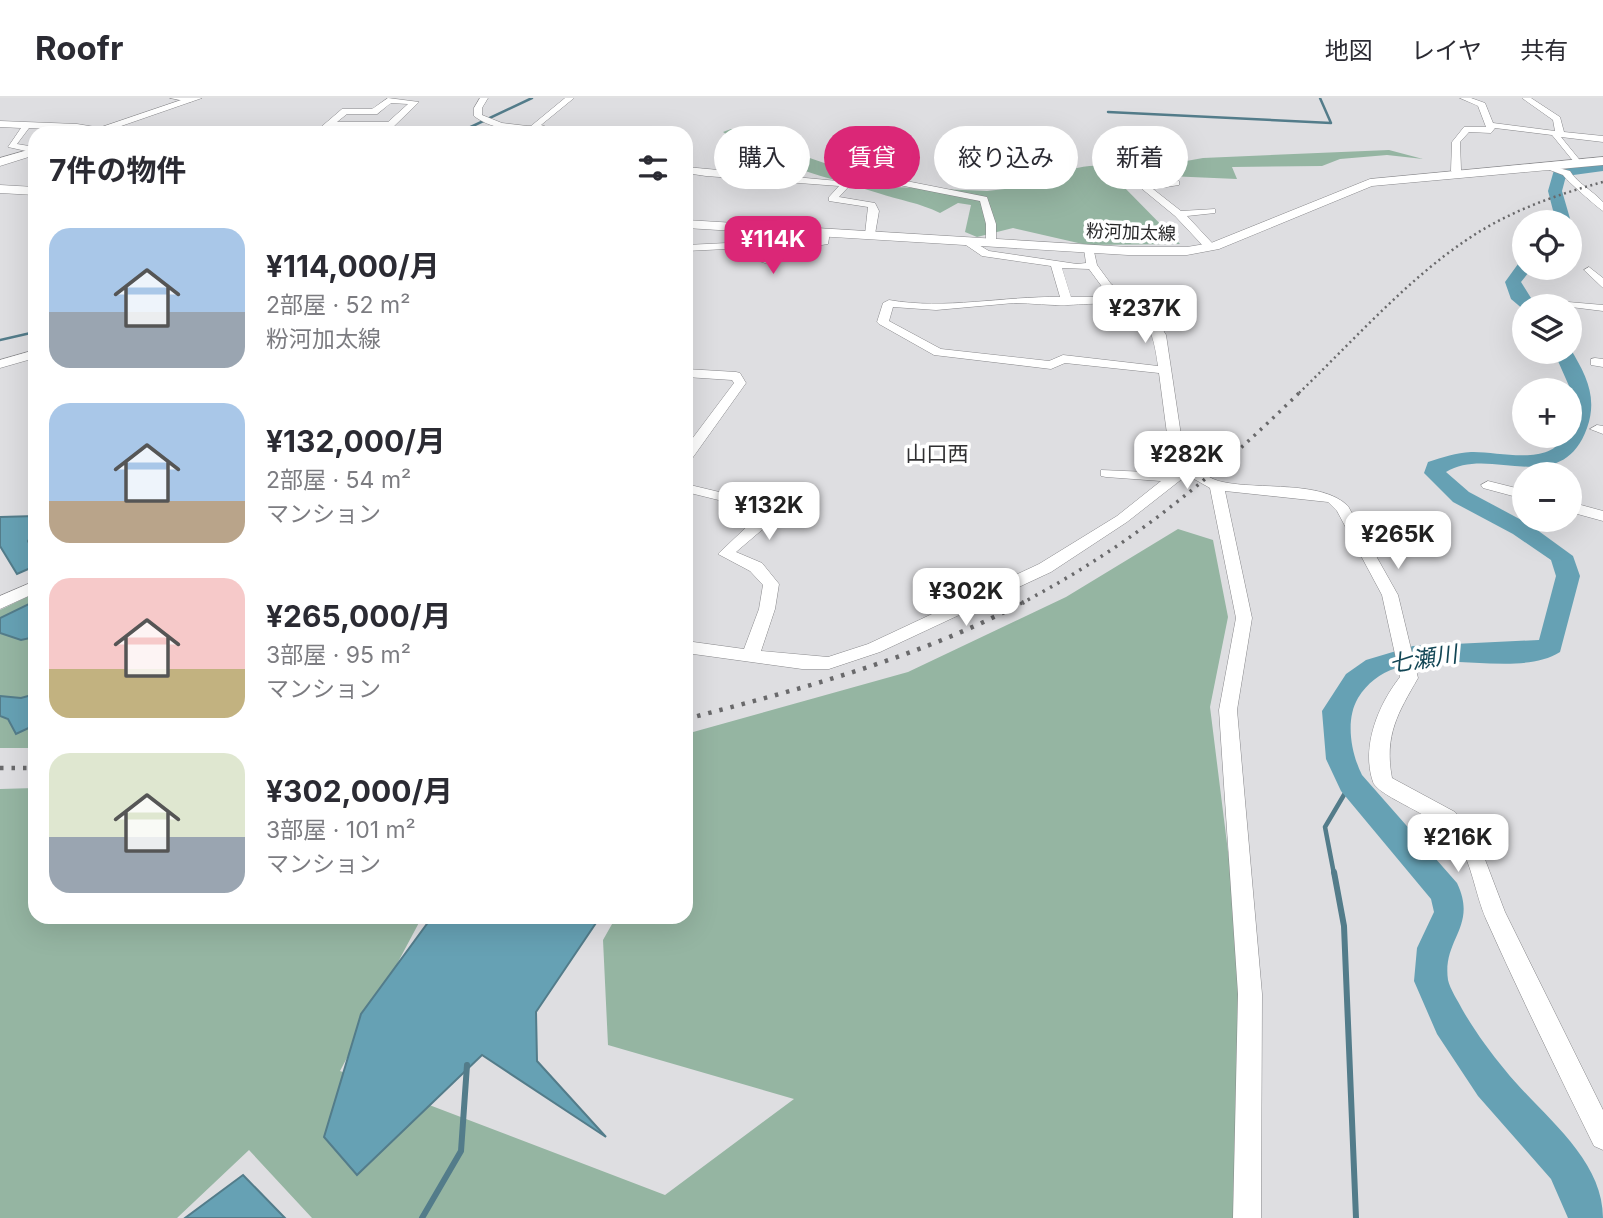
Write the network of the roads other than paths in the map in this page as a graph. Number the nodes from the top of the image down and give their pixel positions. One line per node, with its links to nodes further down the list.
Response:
1 (174, 98): 6 (street)
2 (484, 98): 18 (street)
3 (570, 98): 19 (street)
4 (1464, 98): 13 (street)
5 (1526, 98): 21 (street)
6 (194, 99): 16 (main road)
7 (390, 99): 8 (street); 9 (street)
8 (374, 112): 9 (street); 11 (street)
9 (404, 113): 12 (street)
10 (0, 124): 20 (street)
11 (332, 124): 12 (street); 17 (street)
12 (390, 125)
13 (1490, 125): 21 (street); 30 (street)
14 (54, 126): 15 (street)
15 (88, 126)
16 (112, 126)
17 (329, 126)
18 (510, 126)
19 (535, 126)
20 (26, 127): 23 (street)
21 (1560, 134): 22 (street); 27 (street)
22 (1603, 139)
23 (28, 148)
24 (28, 152): 25 (main road)
25 (0, 162)
26 (1603, 162): 27 (main road, 粉河加太線)
27 (1578, 164): 28 (main road, 粉河加太線)
28 (1550, 167): 30 (main road, 粉河加太線); 35 (street)
29 (693, 171): 42 (street)
30 (1460, 174): 45 (main road, 粉河加太線)
31 (1603, 186): 35 (street)
32 (920, 187): 44 (street)
33 (0, 189): 36 (main road)
34 (1147, 189): 39 (street)
35 (1587, 190): 37 (street)
36 (28, 191)
37 (1603, 208)
38 (1212, 211): 39 (street)
39 (1179, 214): 45 (street)
40 (693, 223): 41 (main road, 粉河加太線)
41 (825, 232): 42 (main road, 粉河加太線); 46 (street)
42 (870, 234): 43 (main road, 粉河加太線)
43 (967, 241): 44 (main road, 粉河加太線); 48 (street)
44 (991, 242): 47 (main road, 粉河加太線)
45 (1210, 247): 47 (main road, 粉河加太線)
46 (693, 248)
47 (1088, 249): 49 (street)
48 (1055, 263): 49 (street); 53 (street)
49 (1092, 265): 52 (street)
50 (1589, 270): 51 (street)
51 (1603, 285)
52 (1123, 300): 53 (street); 58 (street)
53 (1067, 302): 58 (street)
54 (1582, 306): 55 (street)
55 (1603, 308)
56 (28, 356): 57 (street)
57 (0, 364)
58 (1164, 370): 62 (street)
59 (693, 373): 60 (street)
60 (693, 437)
61 (1106, 473): 62 (street)
62 (1179, 474): 64 (street); 72 (street)
63 (1488, 485): 66 (street)
64 (1217, 486): 73 (street); 75 (street)
65 (693, 490): 72 (street)
66 (1512, 492)
67 (1582, 510): 68 (street)
68 (1603, 516)
69 (28, 589): 70 (street)
70 (0, 603)
71 (693, 648): 72 (street)
72 (750, 657)
73 (1595, 1105): 74 (street)
74 (1603, 1137)
75 (1247, 1218)

